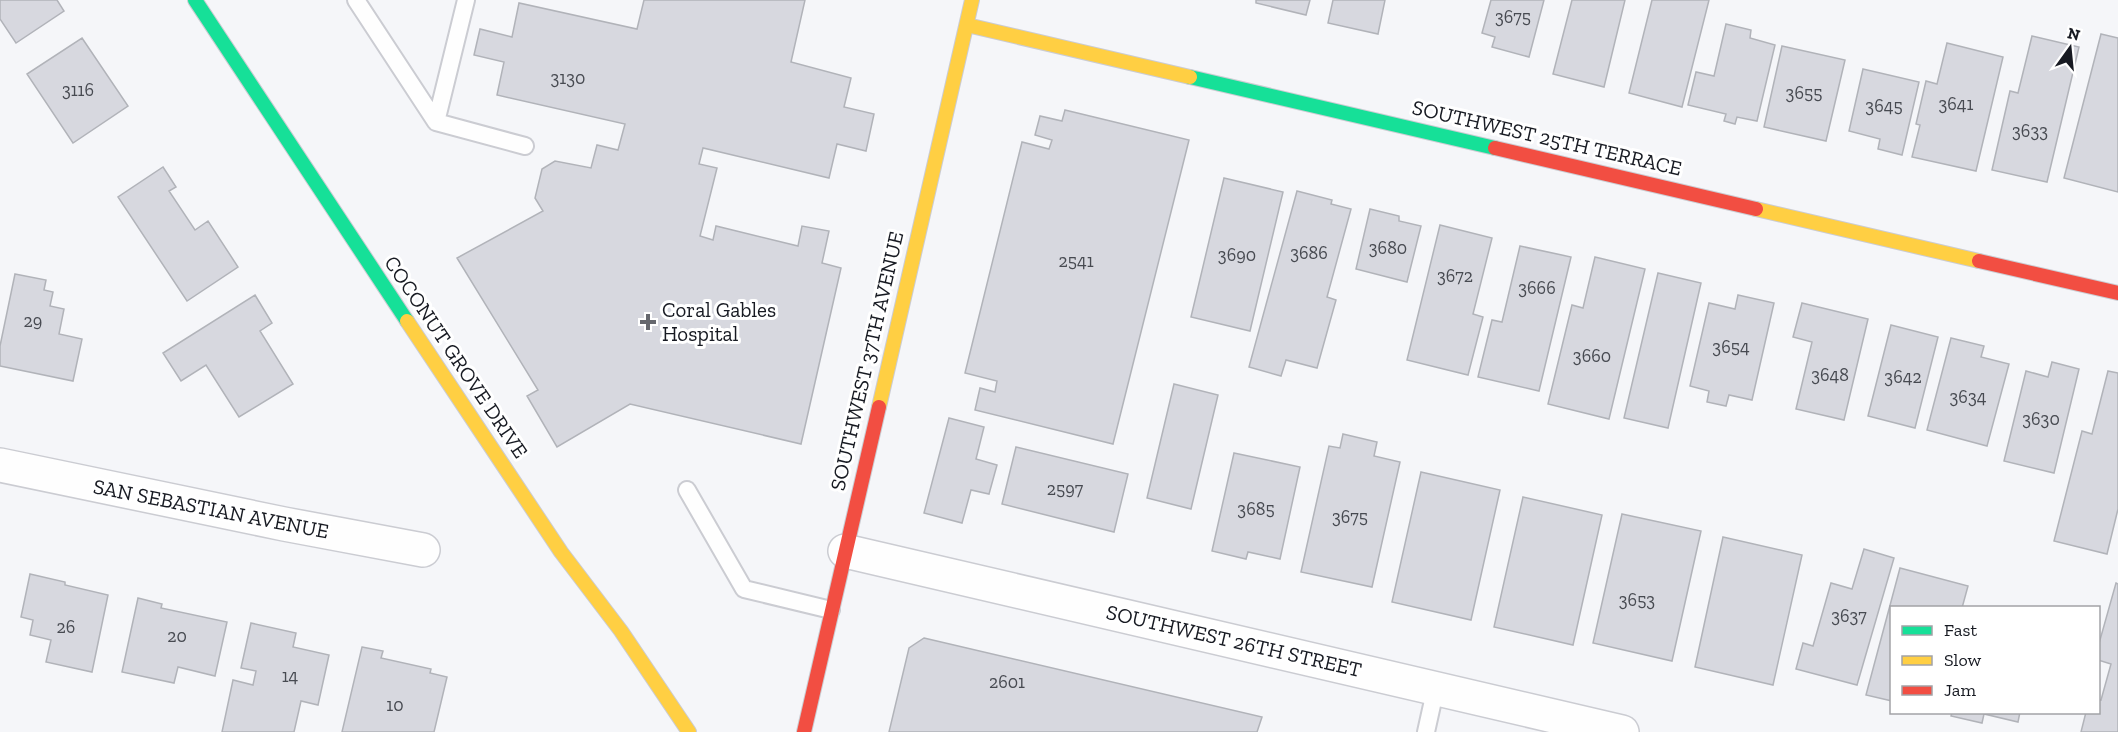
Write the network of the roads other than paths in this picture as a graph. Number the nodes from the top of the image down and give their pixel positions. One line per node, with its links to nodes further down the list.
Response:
1 (195, 0): 15 (street, COCONUT GROVE DRIVE)
2 (356, 0): 6 (lane)
3 (466, 0): 6 (lane)
4 (972, 0): 5 (street, SOUTHWEST 37TH AVENUE)
5 (967, 25): 8 (street, SOUTHWEST 25TH TERRACE); 12 (street, SOUTHWEST 37TH AVENUE)
6 (436, 123): 7 (lane)
7 (525, 146)
8 (2118, 293)
9 (0, 465): 11 (street, SAN SEBASTIAN AVENUE)
10 (687, 490): 13 (lane)
11 (423, 550)
12 (844, 551): 13 (street, SOUTHWEST 37TH AVENUE); 14 (street, SOUTHWEST 26TH STREET)
13 (831, 610): 16 (street, SOUTHWEST 37TH AVENUE)
14 (1436, 687): 17 (lane); 18 (street, SOUTHWEST 26TH STREET)
15 (689, 732)
16 (804, 732)
17 (1426, 732)
18 (1622, 732)

